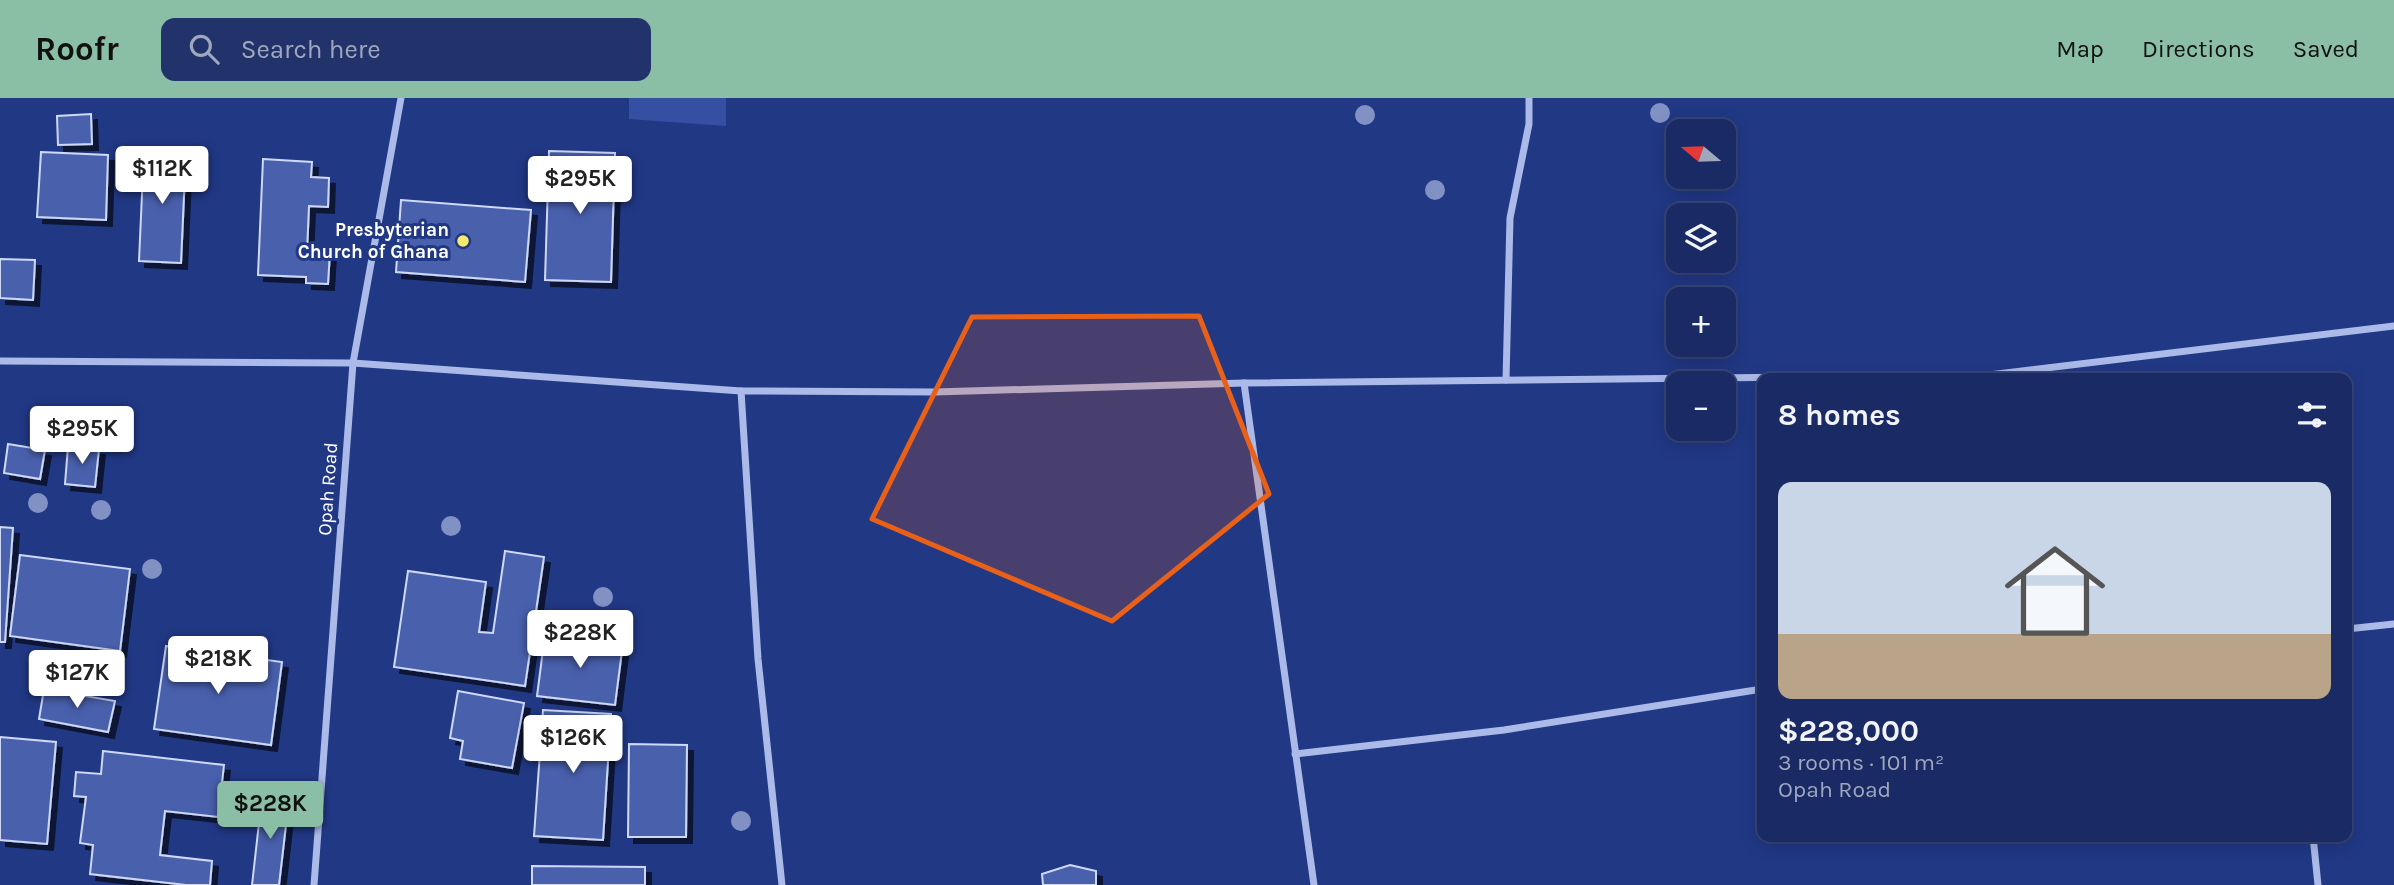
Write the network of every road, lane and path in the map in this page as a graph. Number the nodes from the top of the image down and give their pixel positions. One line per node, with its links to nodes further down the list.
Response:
1 (401, 98): 5 (street, Opah Road)
2 (1529, 98): 8 (street)
3 (2394, 326): 6 (street)
4 (0, 361): 5 (street)
5 (353, 363): 10 (street); 16 (street, Opah Road)
6 (2006, 373)
7 (1757, 377): 8 (street)
8 (1506, 380): 9 (street)
9 (1244, 383): 10 (street); 14 (street)
10 (741, 391): 17 (street)
11 (2394, 624): 12 (street)
12 (2352, 628)
13 (1757, 690): 14 (street)
14 (1295, 754): 18 (street)
15 (2314, 842): 19 (street)
16 (314, 885)
17 (782, 885)
18 (1314, 885)
19 (2318, 885)

